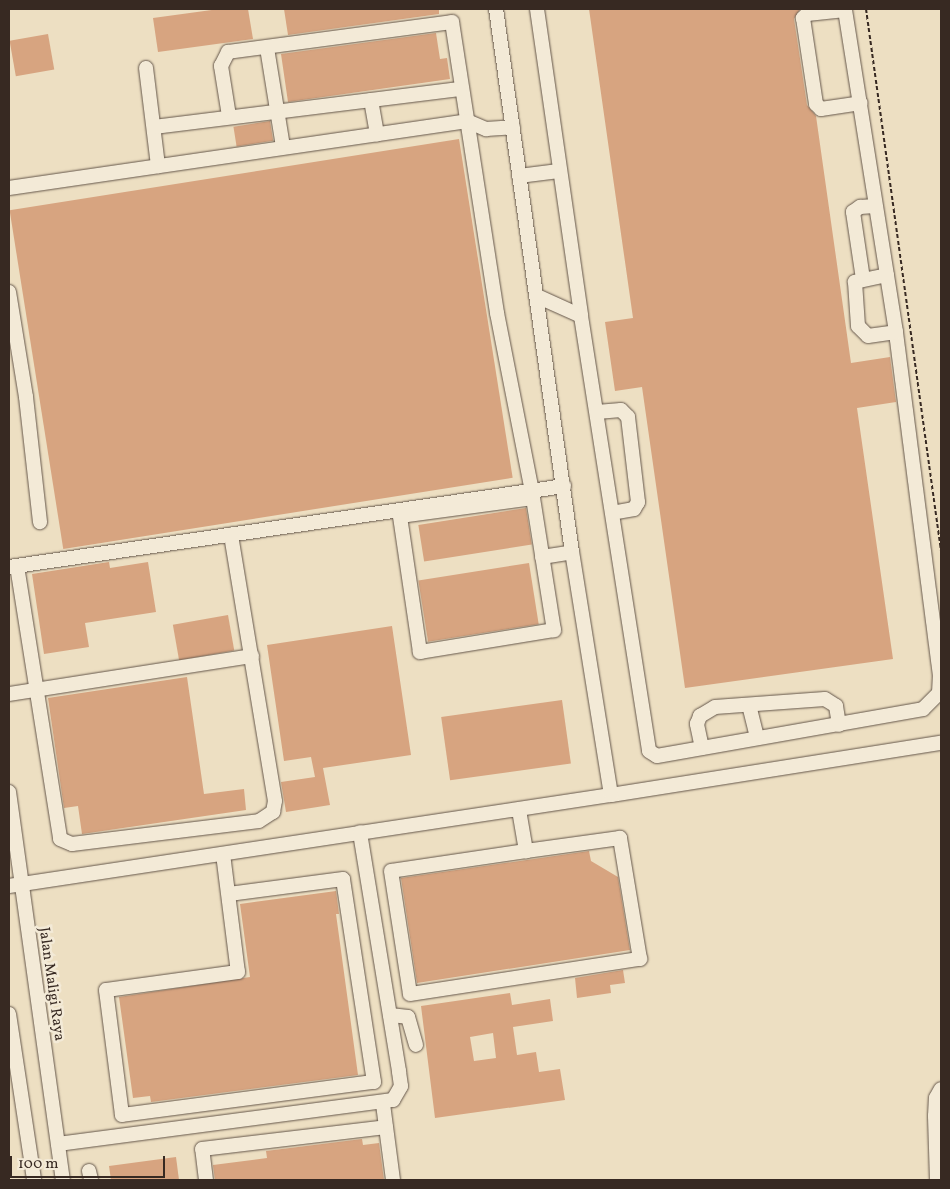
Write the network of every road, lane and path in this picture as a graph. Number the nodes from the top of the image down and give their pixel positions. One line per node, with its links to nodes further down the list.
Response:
1 (496, 9): 14 (street)
2 (536, 9): 18 (street)
3 (845, 9): 9 (street); 9 (street)
4 (866, 9): 34 (path)
5 (267, 48): 7 (street); 10 (street); 11 (street)
6 (146, 68): 13 (street)
7 (460, 89): 8 (street); 12 (street)
8 (371, 100): 10 (street); 15 (street)
9 (861, 103): 21 (street)
10 (278, 112): 11 (street); 16 (street)
11 (230, 116): 13 (street)
12 (466, 120): 14 (street); 15 (street); 30 (street)
13 (154, 127): 17 (street)
14 (513, 127): 19 (street)
15 (377, 134): 16 (street)
16 (283, 147): 17 (street)
17 (158, 166): 20 (street)
18 (559, 171): 19 (street); 26 (street)
19 (519, 176): 25 (street)
20 (9, 188)
21 (875, 206): 22 (street); 23 (street)
22 (887, 276): 23 (street); 27 (street)
23 (863, 278): 27 (street)
24 (9, 292): 32 (street)
25 (539, 297): 26 (street); 29 (street)
26 (581, 316): 28 (street)
27 (896, 332): 42 (street)
28 (597, 412): 31 (street); 31 (street)
29 (564, 486): 30 (street); 35 (street)
30 (532, 491): 33 (street)
31 (612, 513): 45 (street)
32 (40, 522)
33 (231, 535): 37 (street); 38 (street)
34 (941, 551)
35 (572, 552): 36 (street); 47 (street)
36 (542, 557): 36 (street)
37 (13, 567): 39 (street)
38 (252, 656): 39 (street); 39 (street)
39 (36, 690): 40 (street)
40 (9, 694)
41 (749, 705): 42 (street); 43 (street); 45 (street)
42 (839, 726): 43 (street)
43 (757, 738): 45 (street)
44 (941, 743): 47 (street)
45 (702, 748)
46 (9, 792): 52 (street, Jalan Maligi Raya)
47 (611, 795): 48 (street)
48 (520, 810): 49 (street); 50 (street)
49 (360, 832): 51 (street); 55 (street)
50 (526, 850): 50 (street)
51 (223, 854): 52 (street); 53 (street)
52 (15, 885): 61 (street, Jalan Maligi Raya)
53 (229, 894): 53 (street)
54 (9, 1014): 57 (street)
55 (390, 1014): 56 (street); 59 (street)
56 (416, 1045)
57 (14, 1085): 62 (street)
58 (941, 1088): 66 (street)
59 (383, 1104): 60 (street); 61 (street)
60 (386, 1127): 64 (street); 65 (street)
61 (58, 1144): 63 (street, Jalan Maligi Raya)
62 (34, 1180)
63 (63, 1180)
64 (206, 1180)
65 (392, 1180)
66 (937, 1180)

